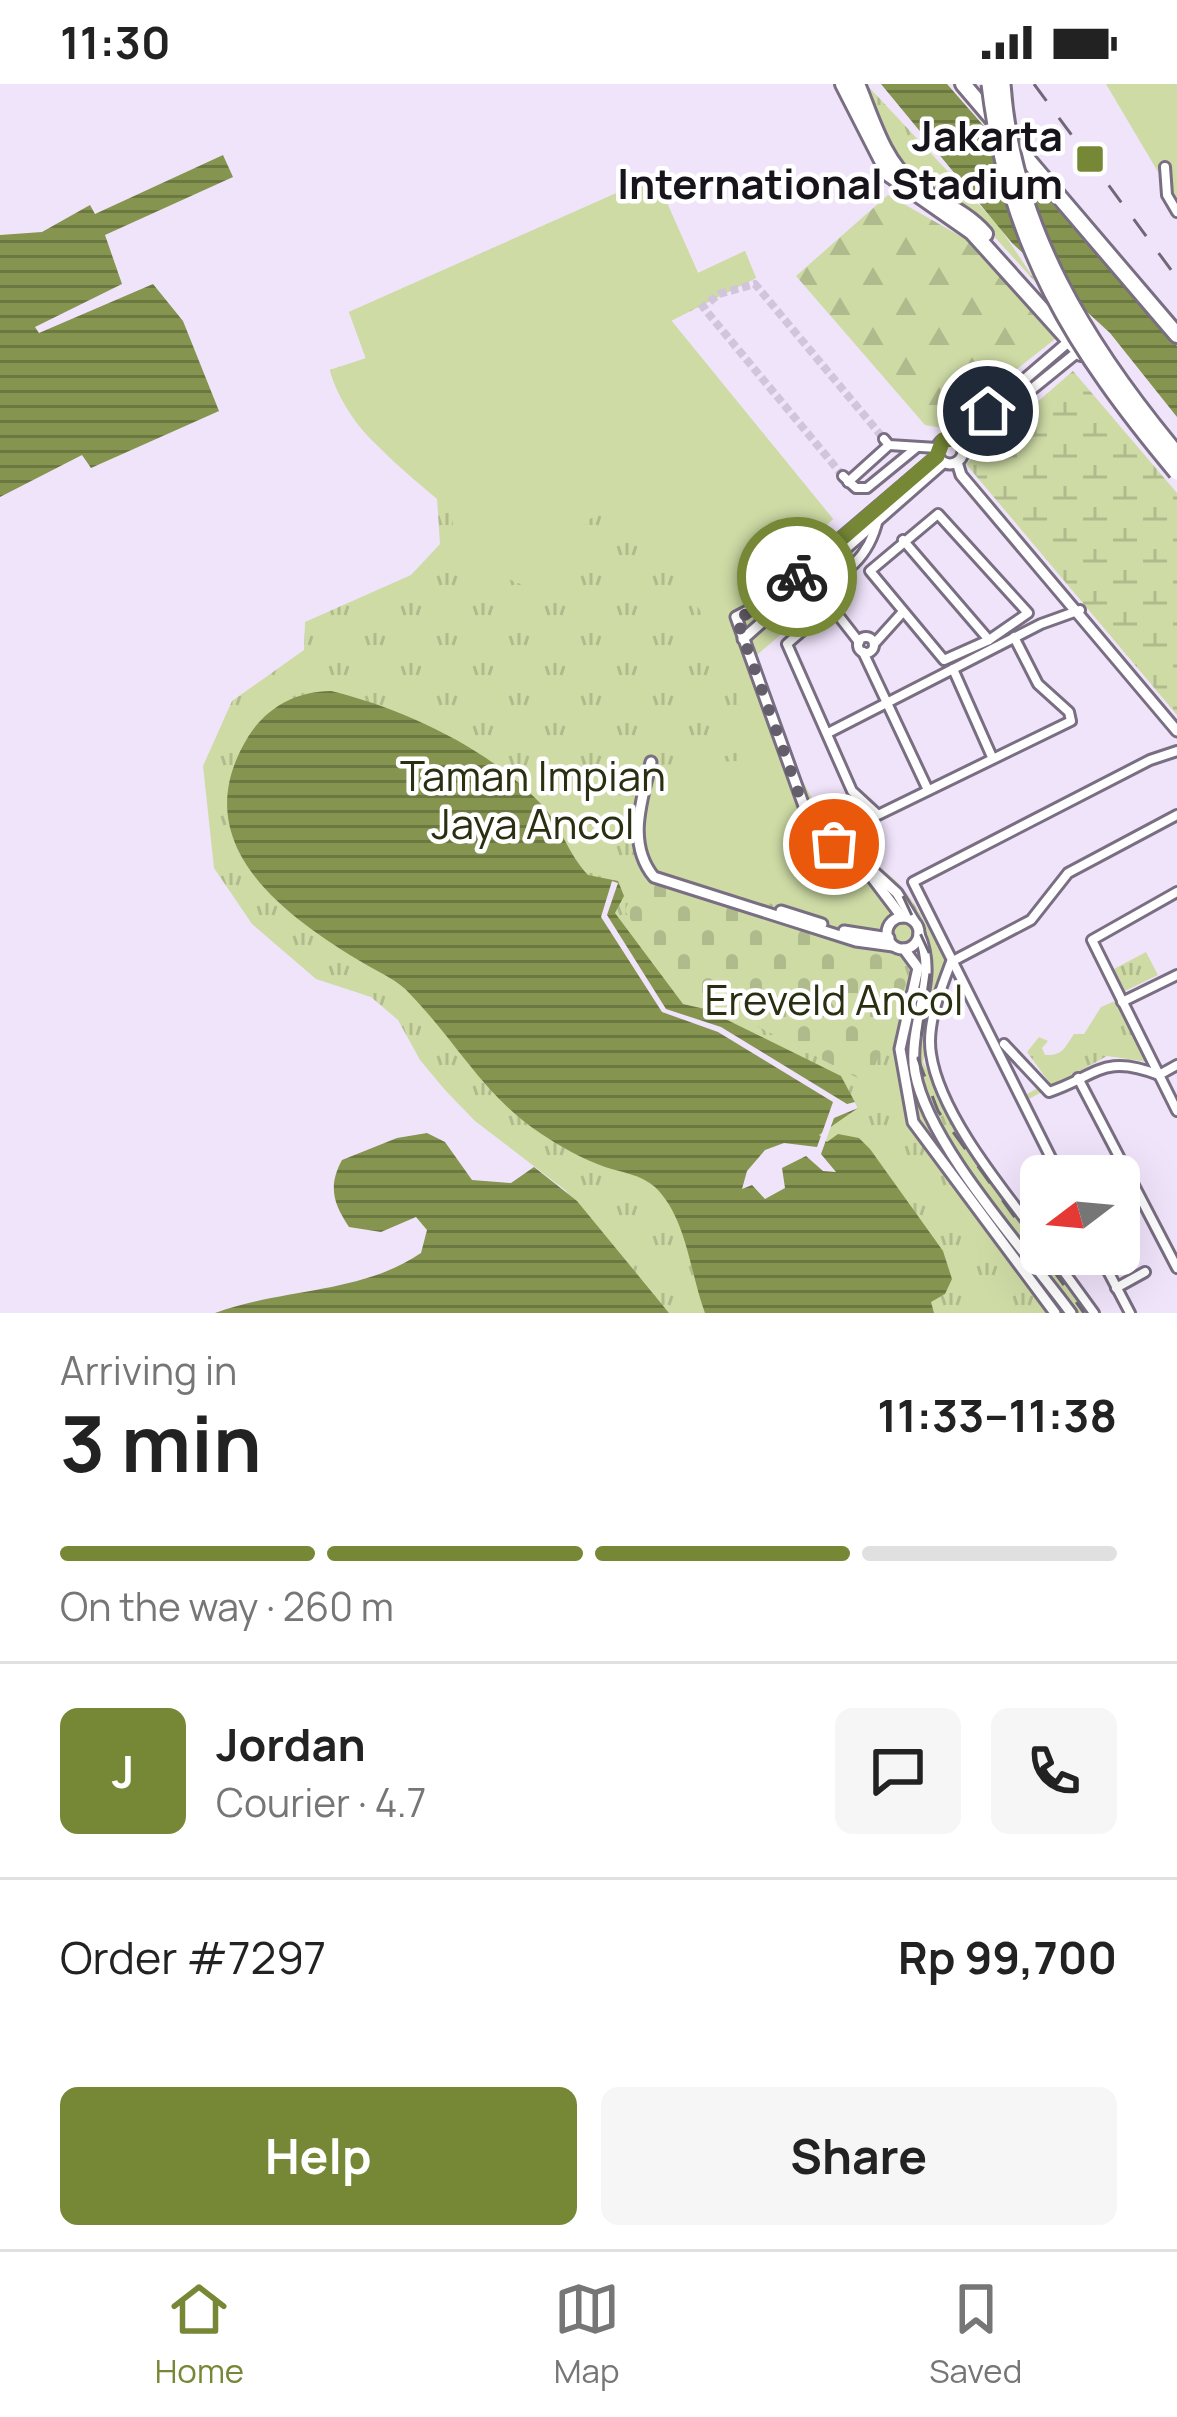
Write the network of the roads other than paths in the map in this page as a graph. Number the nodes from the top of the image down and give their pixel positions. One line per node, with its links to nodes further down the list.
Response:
1 (843, 84): 6 (highway)
2 (856, 84): 6 (highway)
3 (990, 84): 16 (highway, bridge)
4 (1002, 84): 13 (highway, bridge)
5 (965, 86): 9 (highway)
6 (885, 158): 10 (highway)
7 (1165, 167): 8 (street)
8 (1177, 212)
9 (1177, 335)
10 (1077, 344): 11 (street); 13 (highway); 16 (highway)
11 (959, 442): 14 (street); 15 (street)
12 (916, 448): 12 (street); 14 (street)
13 (1177, 453)
14 (939, 456): 15 (street); 17 (street); 20 (street)
15 (957, 462): 21 (street)
16 (1177, 470)
17 (878, 517): 19 (street); 19 (street)
18 (903, 540): 22 (street); 25 (street); 25 (street)
19 (798, 586): 20 (street)
20 (770, 605): 24 (street); 24 (street)
21 (1080, 610): 23 (street); 29 (street)
22 (901, 614): 25 (street); 26 (street)
23 (1014, 637): 27 (street); 32 (street)
24 (743, 639): 37 (street)
25 (989, 640)
26 (866, 644): 28 (street); 30 (street)
27 (953, 669): 28 (street); 32 (street)
28 (890, 701): 30 (street); 34 (street)
29 (1177, 730)
30 (828, 733): 34 (street)
31 (1177, 752): 40 (street)
32 (992, 757): 34 (street)
33 (653, 762): 39 (street)
34 (928, 790)
35 (1177, 815): 40 (street)
36 (1177, 892): 42 (street)
37 (908, 919): 38 (street); 39 (street)
38 (919, 934): 39 (street); 49 (street)
39 (895, 944): 50 (street)
40 (951, 962): 48 (street); 51 (street)
41 (1177, 975): 42 (street)
42 (1122, 1002): 45 (street)
43 (1004, 1044): 46 (street)
44 (1177, 1066): 45 (street)
45 (1159, 1075): 46 (street); 47 (street)
46 (1078, 1078): 52 (street)
47 (1177, 1111)
48 (1049, 1155)
49 (969, 1174): 50 (street); 58 (street)
50 (958, 1182): 57 (street)
51 (1020, 1211)
52 (1177, 1268)
53 (1144, 1272): 56 (street)
54 (1066, 1275): 59 (street)
55 (1110, 1275): 56 (street)
56 (1117, 1288): 60 (street)
57 (1055, 1313)
58 (1071, 1313)
59 (1094, 1313)
60 (1130, 1313)

